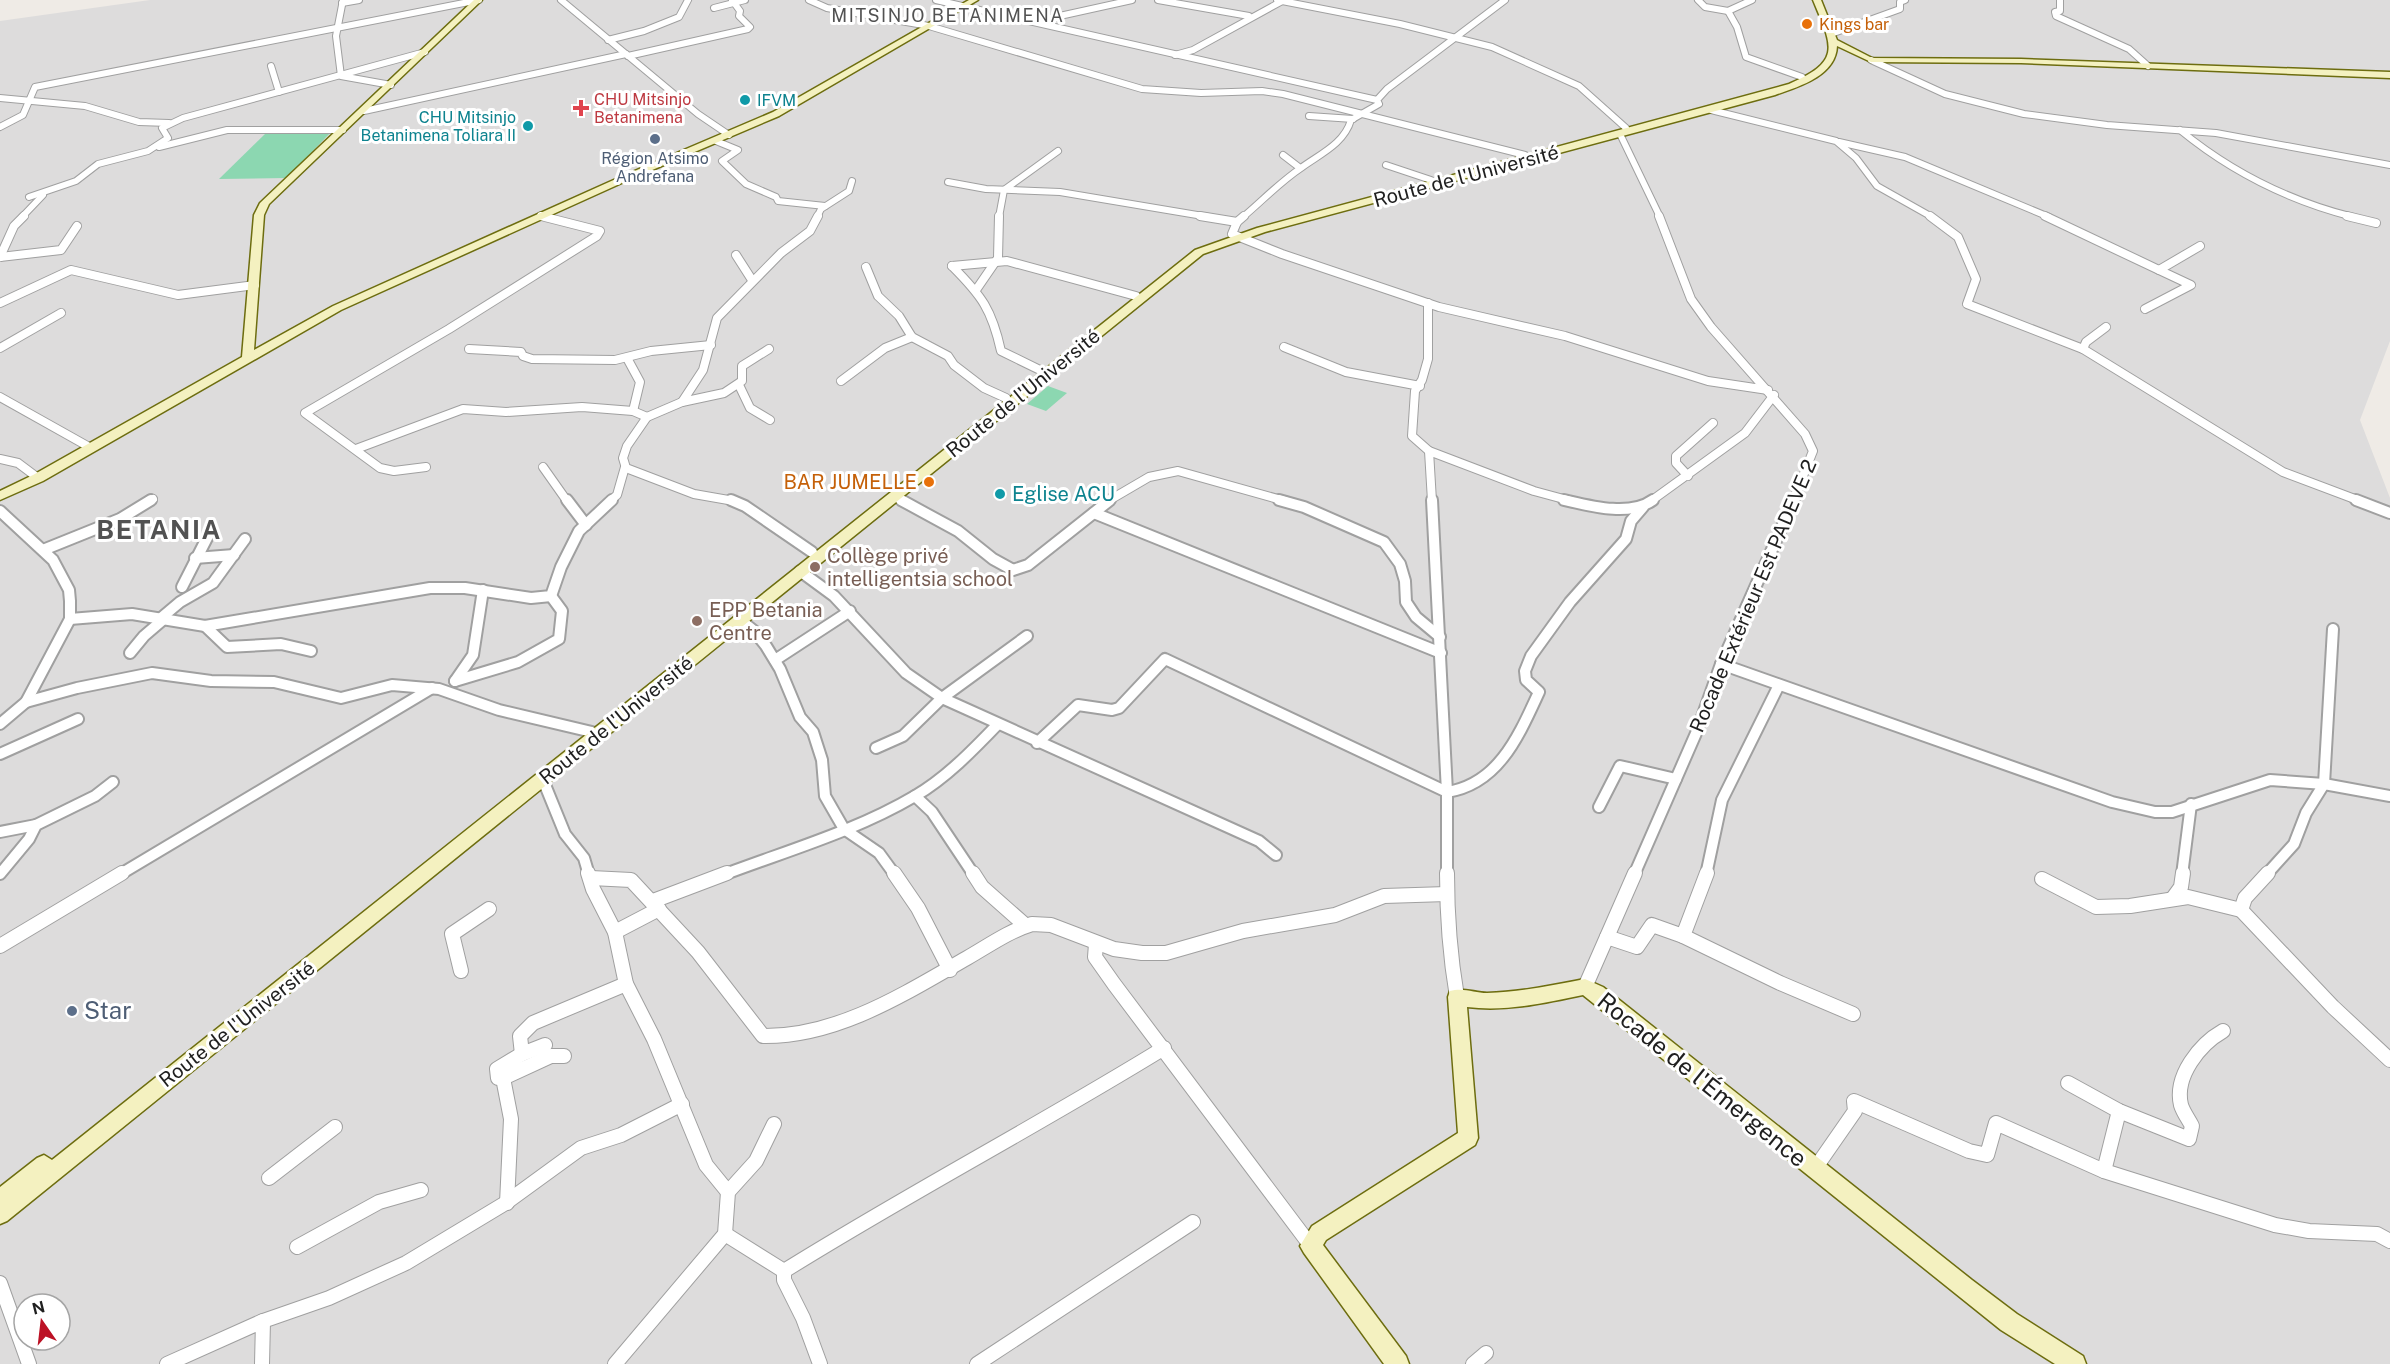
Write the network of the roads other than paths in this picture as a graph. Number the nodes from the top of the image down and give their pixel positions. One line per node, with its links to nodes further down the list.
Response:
1 (359, 0): 18 (street)
2 (478, 0): 28 (street); 32 (main road)
3 (561, 0): 31 (street)
4 (688, 0): 31 (street)
5 (745, 0): 21 (street)
6 (809, 0): 27 (street)
7 (936, 0): 22 (street)
8 (974, 0): 22 (main road)
9 (1132, 0): 26 (street)
10 (1158, 0): 25 (street)
11 (1505, 0): 29 (street)
12 (1698, 0): 24 (street)
13 (1752, 0): 24 (street)
14 (1811, 0): 40 (main road, Route de l'Université)
15 (1817, 0): 30 (main road)
16 (1889, 0): 20 (street)
17 (2060, 0): 37 (street)
18 (342, 1): 28 (street)
19 (1280, 1): 25 (street); 29 (street)
20 (1903, 1): 30 (street)
21 (733, 2): 23 (street); 33 (street)
22 (962, 6): 26 (street); 27 (main road)
23 (714, 8)
24 (1728, 11): 40 (street)
25 (1253, 16): 34 (street)
26 (1034, 22): 34 (street)
27 (928, 26): 49 (street); 55 (main road)
28 (337, 27): 39 (street); 44 (street)
29 (1458, 36): 45 (street); 54 (street)
30 (1832, 37): 35 (main road); 46 (main road, Route de l'Université)
31 (608, 40): 33 (street)
32 (424, 52): 39 (street); 41 (main road)
33 (627, 55): 47 (street); 55 (street)
34 (1175, 55): 45 (street)
35 (1871, 60): 37 (main road); 52 (street)
36 (271, 66): 42 (street)
37 (2148, 66): 38 (main road)
38 (2390, 75)
39 (341, 76): 41 (street); 42 (street)
40 (1802, 77): 54 (main road, Route de l'Université)
41 (391, 85): 47 (main road)
42 (279, 92): 50 (street)
43 (0, 98): 44 (street)
44 (29, 100): 50 (street); 51 (street)
45 (1377, 100): 49 (street)
46 (1711, 110): 54 (main road, Route de l'Université); 57 (street)
47 (364, 111): 53 (main road)
48 (1309, 116): 49 (street)
49 (1356, 116): 61 (street); 64 (street)
50 (169, 123): 58 (street)
51 (0, 127)
52 (2180, 129): 63 (street); 74 (street)
53 (343, 130): 58 (street); 84 (main road)
54 (1623, 131): 61 (main road, Route de l'Université); 73 (main road, Route de l'Université); 105 (street, Rocade Extérieur Est PADEVE 2)
55 (729, 135): 56 (main road)
56 (716, 141): 71 (street); 72 (main road)
57 (1836, 141): 82 (street); 98 (street)
58 (158, 147): 68 (street)
59 (1058, 151): 69 (street)
60 (1283, 155): 64 (street)
61 (1525, 155): 65 (main road, Route de l'Université)
62 (1386, 165): 65 (street)
63 (2390, 165)
64 (1300, 168): 76 (street)
65 (1431, 180): 73 (main road, Route de l'Université)
66 (852, 181): 71 (street)
67 (948, 182): 69 (street)
68 (50, 189): 70 (street); 79 (street)
69 (1004, 190): 76 (street); 80 (street)
70 (29, 197)
71 (825, 206): 83 (street)
72 (541, 216): 99 (main road); 114 (street)
73 (1294, 219): 76 (main road, Route de l'Université)
74 (2376, 223)
75 (77, 226): 79 (street)
76 (1236, 231): 86 (main road, Route de l'Université); 88 (street); 123 (main road, Route de l'Université)
77 (2200, 246): 82 (street)
78 (736, 255): 83 (street)
79 (0, 257)
80 (996, 261): 85 (street); 85 (street); 86 (street)
81 (866, 267): 92 (street)
82 (2159, 270): 89 (street)
83 (752, 280): 93 (street)
84 (255, 285): 87 (street); 99 (main road)
85 (976, 290): 101 (street)
86 (1136, 296): 101 (main road, Route de l'Université)
87 (0, 303)
88 (1428, 303): 104 (street); 105 (street)
89 (2145, 309)
90 (61, 313): 95 (street)
91 (2106, 327): 98 (street)
92 (912, 337): 102 (street); 107 (street)
93 (711, 345): 100 (street); 108 (street)
94 (1284, 347): 104 (street)
95 (0, 348)
96 (469, 349): 100 (street)
97 (769, 349): 103 (street)
98 (2083, 349): 129 (street)
99 (248, 358): 113 (main road)
100 (627, 358): 109 (street)
101 (1042, 370): 107 (main road, Route de l'Université)
102 (841, 381)
103 (739, 385): 108 (street); 111 (street)
104 (1420, 386): 115 (street)
105 (1771, 393): 120 (street); 154 (street, Rocade Extérieur Est PADEVE 2)
106 (0, 396): 113 (street)
107 (1006, 398): 135 (main road, Route de l'Université)
108 (682, 402): 110 (street)
109 (633, 411): 110 (street); 114 (street)
110 (646, 417): 119 (street)
111 (770, 420)
112 (1713, 423): 120 (street)
113 (91, 447): 121 (main road)
114 (356, 449): 117 (street)
115 (1429, 451): 125 (street); 149 (street)
116 (0, 459): 121 (street)
117 (426, 466)
118 (543, 467): 131 (street)
119 (625, 467): 131 (street); 135 (street)
120 (1688, 476): 126 (street)
121 (38, 478): 122 (main road)
122 (0, 496)
123 (895, 497): 128 (street); 138 (main road, Route de l'Université)
124 (153, 500): 134 (street)
125 (1588, 506): 126 (street); 130 (street)
126 (1643, 507): 130 (street)
127 (0, 511): 134 (street)
128 (1094, 513): 149 (street); 152 (street)
129 (2390, 513)
130 (1631, 521): 171 (street)
131 (586, 525): 141 (street)
132 (211, 530): 137 (street)
133 (245, 538): 136 (street)
134 (43, 550): 144 (street)
135 (813, 552): 163 (main road, Route de l'Université)
136 (234, 555): 137 (street); 143 (street)
137 (195, 558): 139 (street)
138 (800, 571): 142 (street); 145 (main road, Route de l'Université)
139 (182, 587)
140 (483, 590): 141 (street); 146 (street); 155 (street)
141 (551, 596): 155 (street)
142 (850, 611): 153 (street); 158 (street)
143 (163, 618): 144 (street); 146 (street); 151 (street)
144 (70, 619): 159 (street)
145 (739, 619): 153 (street); 168 (main road, Route de l'Université)
146 (205, 626): 150 (street)
147 (2333, 629): 170 (street)
148 (1027, 636): 158 (street)
149 (1440, 637): 152 (street)
150 (311, 651)
151 (130, 653)
152 (1441, 653): 171 (street)
153 (775, 660): 177 (street)
154 (1721, 663): 156 (street); 167 (street, Rocade Extérieur Est PADEVE 2)
155 (455, 681): 157 (street)
156 (1779, 685): 174 (street); 190 (street)
157 (436, 689): 159 (street); 163 (street); 193 (street)
158 (942, 698): 162 (street); 165 (street)
159 (26, 702): 161 (street)
160 (78, 719): 166 (street)
161 (0, 724)
162 (998, 724): 164 (street); 172 (street)
163 (592, 732): 217 (main road, Route de l'Université)
164 (1037, 743): 171 (street); 179 (street)
165 (876, 748)
166 (0, 754)
167 (1676, 778): 175 (street); 191 (street, Rocade Extérieur Est PADEVE 2)
168 (543, 780): 181 (street); 219 (main road, Route de l'Université)
169 (113, 782): 176 (street)
170 (2324, 784): 173 (street); 174 (street); 187 (street)
171 (1447, 792): 183 (street)
172 (915, 796): 177 (street); 188 (street)
173 (2390, 796)
174 (2191, 804): 184 (street)
175 (1599, 807)
176 (36, 825): 178 (street); 180 (street)
177 (844, 829): 185 (street); 194 (street)
178 (0, 832)
179 (1276, 855)
180 (0, 874)
181 (591, 878): 185 (street); 189 (street)
182 (2042, 879): 184 (street)
183 (1447, 894): 192 (street); 198 (street)
184 (2173, 898): 187 (street)
185 (656, 905): 189 (street); 194 (street)
186 (489, 909): 195 (street)
187 (2241, 910): 205 (street)
188 (1025, 926): 192 (street); 194 (street)
189 (615, 932): 196 (street)
190 (1683, 936): 191 (street); 199 (street)
191 (1607, 937): 197 (street, Rocade Extérieur Est PADEVE 2)
192 (1095, 944): 202 (street)
193 (0, 946)
194 (950, 970)
195 (461, 971)
196 (626, 984): 203 (street); 208 (street)
197 (1585, 987): 198 (main road, Rocade de l'Émergence); 212 (main road, Rocade de l'Émergence)
198 (1457, 997): 224 (main road)
199 (1852, 1014)
200 (2223, 1031): 209 (street)
201 (545, 1045): 203 (street)
202 (1164, 1048): 224 (street); 225 (street)
203 (522, 1054): 206 (street)
204 (564, 1056): 206 (street)
205 (2390, 1060)
206 (503, 1078): 218 (street)
207 (2068, 1083): 209 (street)
208 (682, 1104): 216 (street); 218 (street)
209 (2119, 1111): 213 (street)
210 (774, 1124): 216 (street)
211 (335, 1127): 214 (street)
212 (1814, 1170): 213 (street); 237 (main road, Rocade de l'Émergence)
213 (2104, 1171): 222 (street)
214 (269, 1178)
215 (420, 1190): 223 (street)
216 (728, 1192): 221 (street)
217 (0, 1200)
218 (507, 1203): 227 (street)
219 (0, 1214)
220 (1193, 1222): 234 (street)
221 (725, 1234): 225 (street); 232 (street)
222 (2390, 1241)
223 (297, 1246)
224 (1311, 1246): 235 (main road)
225 (784, 1271): 233 (street)
226 (0, 1283): 229 (street)
227 (263, 1321): 230 (street); 231 (street)
228 (1486, 1353): 236 (street)
229 (29, 1364)
230 (167, 1364)
231 (262, 1364)
232 (615, 1364)
233 (820, 1364)
234 (977, 1364)
235 (1398, 1364)
236 (1473, 1364)
237 (2075, 1364)

